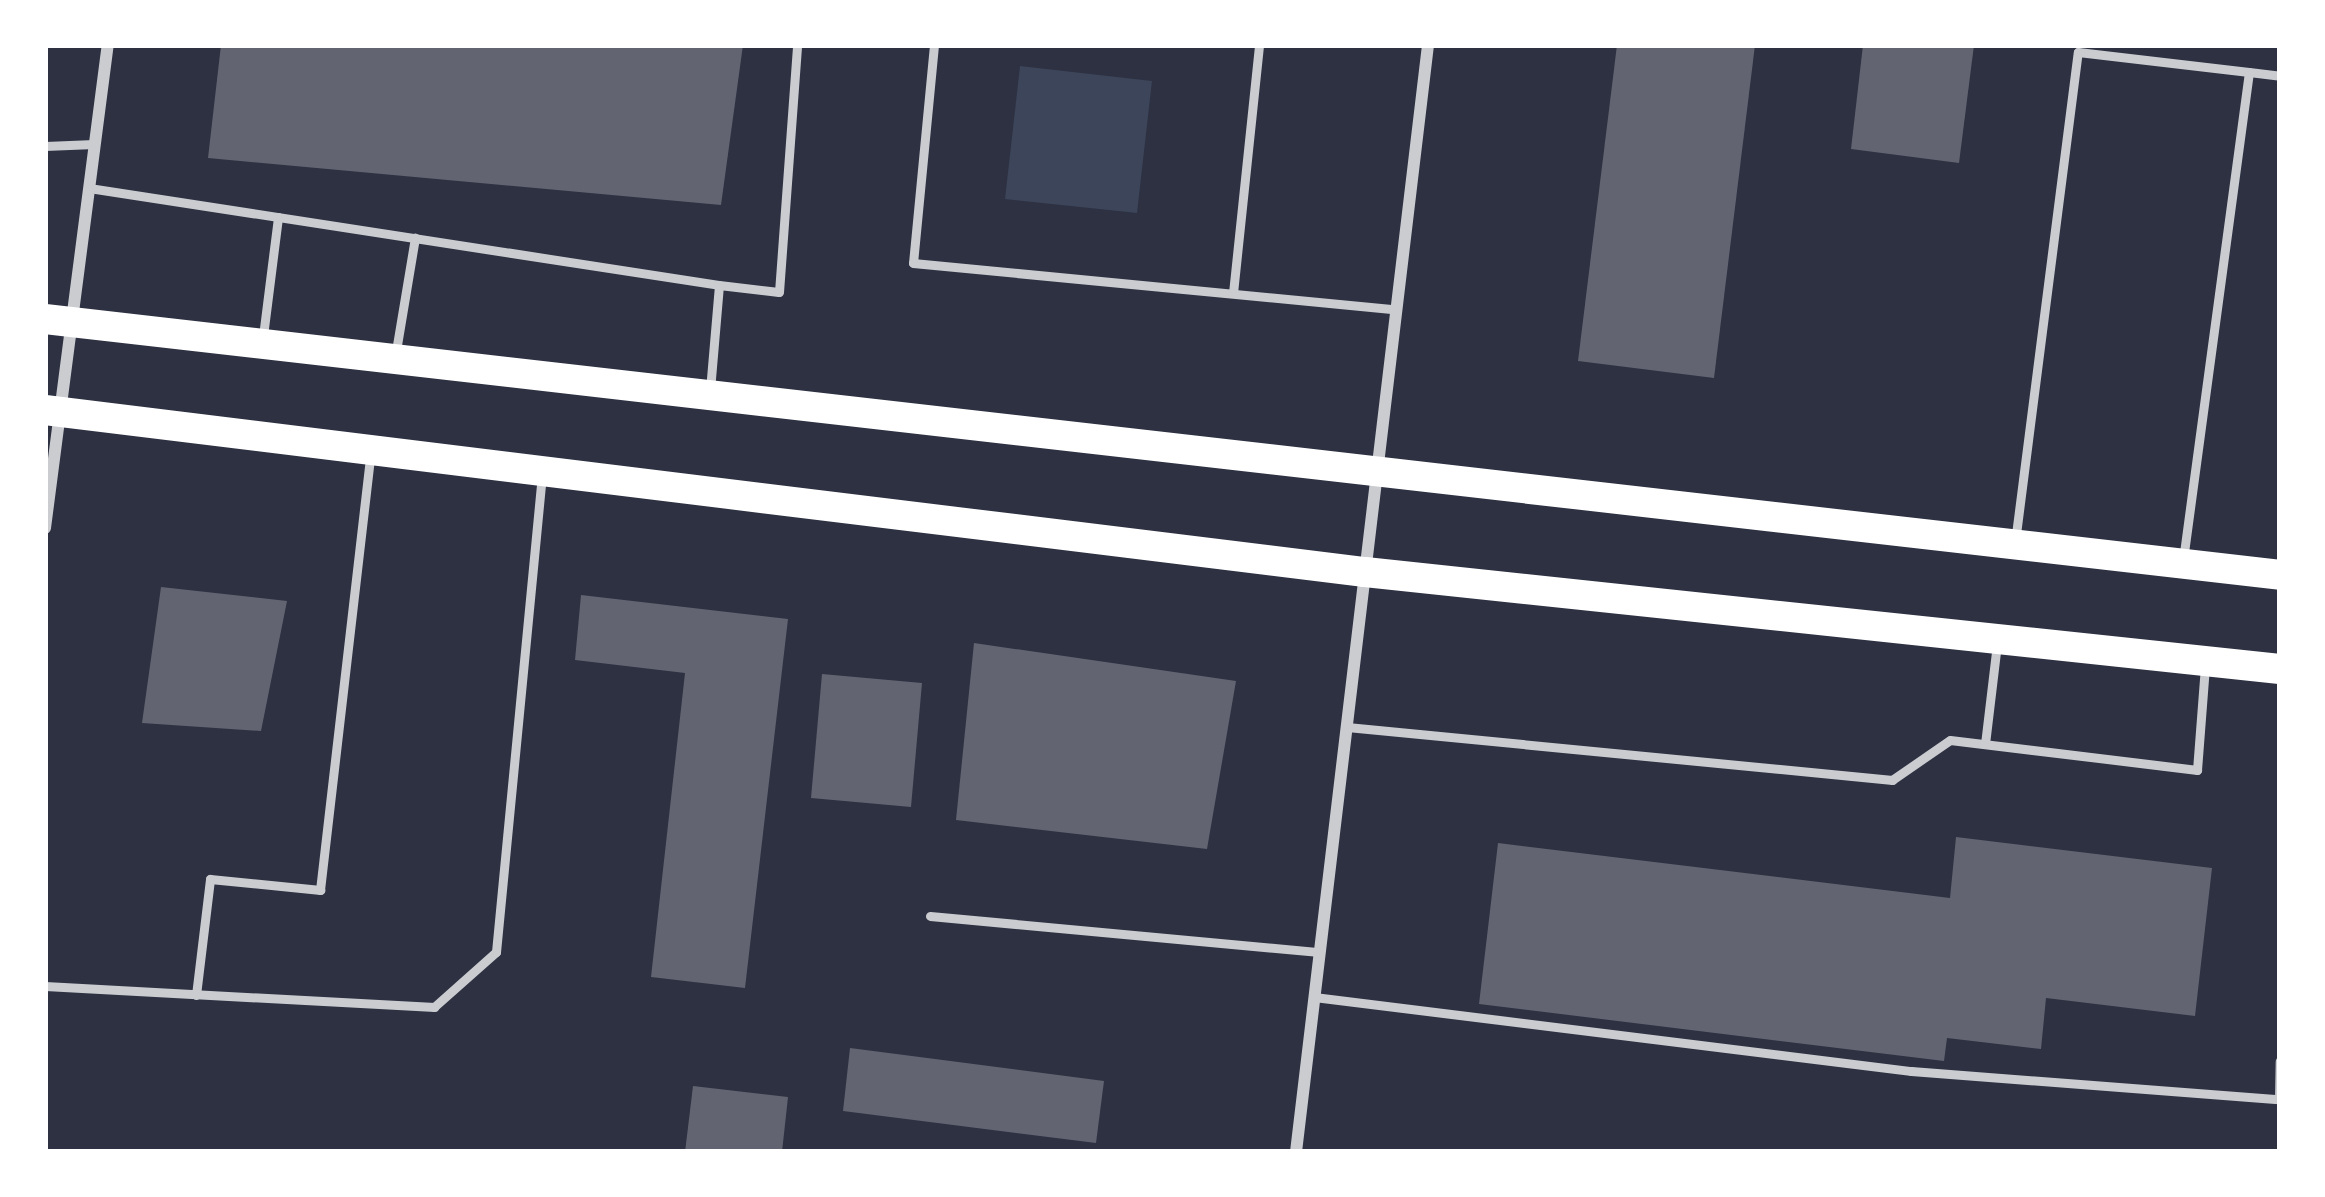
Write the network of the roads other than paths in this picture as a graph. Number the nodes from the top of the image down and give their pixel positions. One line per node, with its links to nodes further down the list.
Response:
1 (108, 45): 9 (street)
2 (797, 45): 14 (lane)
3 (934, 45): 15 (lane)
4 (1259, 45): 15 (lane)
5 (1428, 45): 16 (street)
6 (2100, 50): 7 (lane); 26 (lane)
7 (2248, 72): 8 (lane); 27 (lane)
8 (2280, 76)
9 (94, 144): 10 (lane); 11 (street)
10 (45, 146)
11 (89, 188): 12 (lane); 17 (street)
12 (278, 217): 13 (lane); 18 (lane)
13 (415, 238): 14 (lane); 19 (lane)
14 (719, 285): 20 (lane)
15 (1234, 293): 16 (lane)
16 (1394, 309): 24 (street)
17 (58, 321): 18 (main road); 21 (street)
18 (262, 344): 19 (main road)
19 (395, 359): 20 (main road)
20 (710, 395): 24 (main road)
21 (52, 411): 22 (main road); 25 (street)
22 (371, 450): 23 (main road); 38 (lane)
23 (542, 471): 28 (main road); 38 (lane)
24 (1373, 471): 26 (main road); 28 (street)
25 (45, 528)
26 (2015, 546): 27 (main road)
27 (2182, 565): 29 (main road)
28 (1365, 572): 30 (main road); 33 (street)
29 (2280, 575)
30 (1998, 639): 31 (main road); 34 (lane)
31 (2205, 661): 32 (main road); 34 (lane)
32 (2280, 669)
33 (1347, 728): 34 (lane); 36 (street)
34 (1985, 744)
35 (930, 916): 36 (lane)
36 (1319, 952): 39 (street)
37 (45, 986): 38 (lane)
38 (196, 994)
39 (1314, 997): 41 (lane); 42 (street)
40 (2280, 1061): 41 (lane)
41 (2277, 1099)
42 (1295, 1152)

